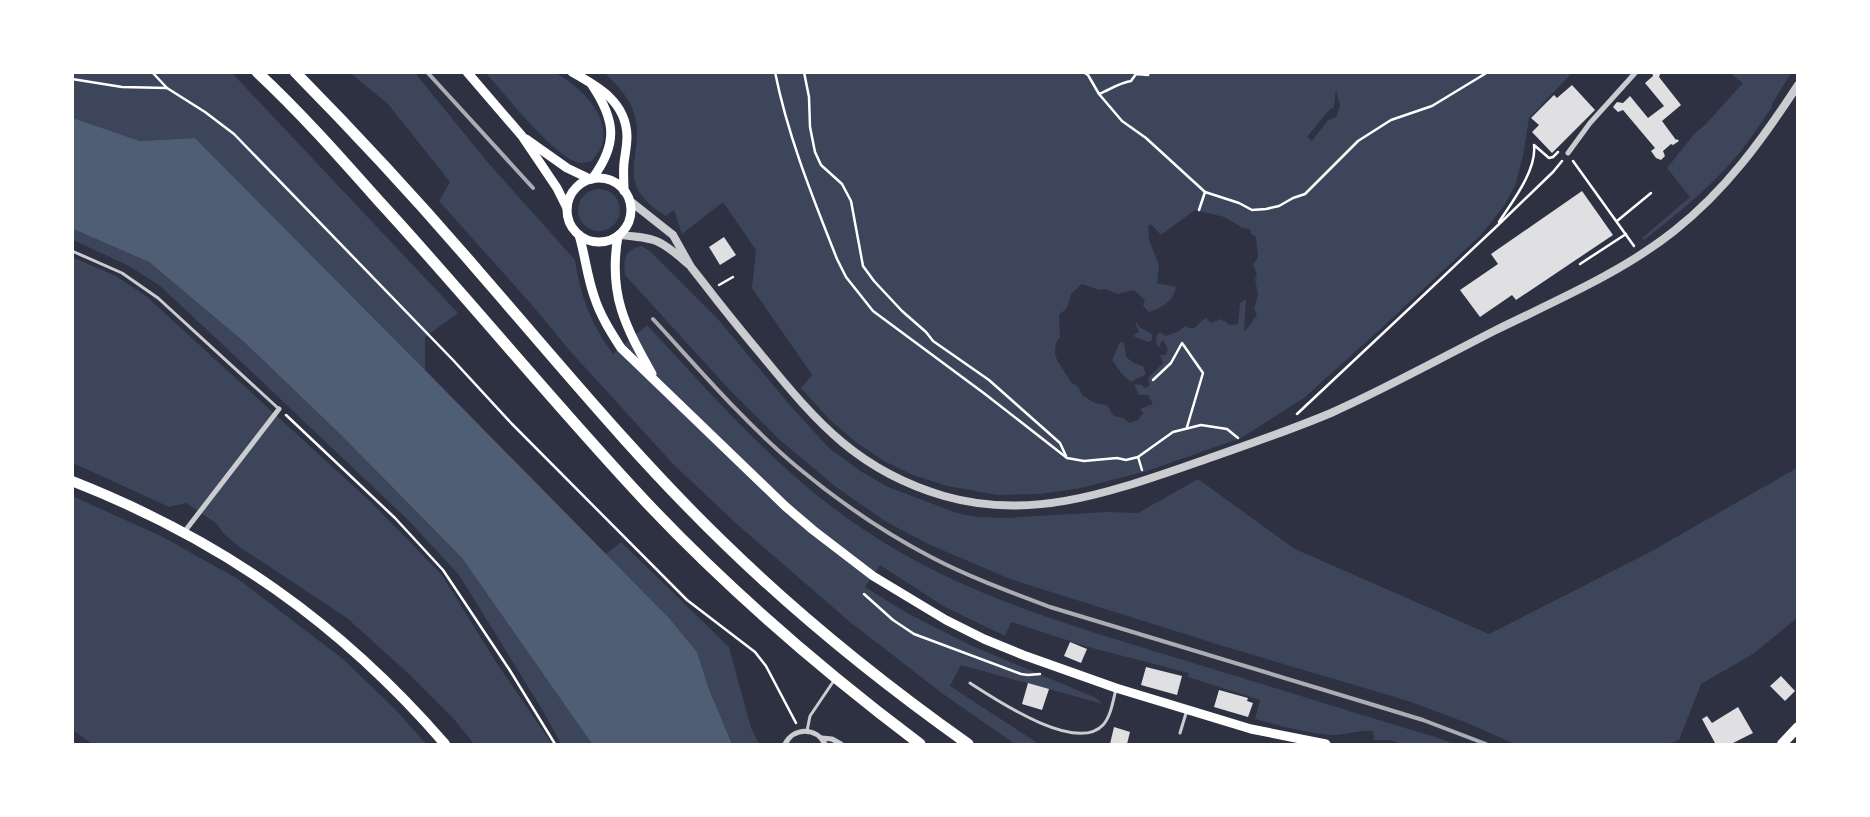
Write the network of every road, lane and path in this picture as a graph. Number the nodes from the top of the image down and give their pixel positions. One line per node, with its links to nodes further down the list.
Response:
1 (152, 72): 15 (path)
2 (257, 72): 49 (highway)
3 (295, 72): 67 (highway)
4 (467, 72): 17 (main road)
5 (572, 72): 13 (main road)
6 (775, 72): 44 (path)
7 (804, 72): 44 (path)
8 (1083, 72): 16 (path)
9 (1150, 72): 16 (path)
10 (1488, 72): 22 (path)
11 (1636, 72): 19 (street)
12 (72, 79): 15 (path)
13 (590, 82): 20 (main road); 21 (main road)
14 (1798, 85): 33 (street)
15 (167, 88): 55 (path)
16 (1099, 94): 22 (path)
17 (522, 136): 20 (main road); 25 (main road)
18 (1559, 151): 28 (path)
19 (1568, 153): 27 (path); 28 (path)
20 (591, 179): 21 (main road); 25 (main road)
21 (624, 190): 24 (main road)
22 (1205, 192): 26 (path)
23 (1651, 193): 27 (path)
24 (630, 201): 31 (main road); 35 (street)
25 (567, 210): 30 (main road)
26 (1199, 210)
27 (1617, 221): 29 (path)
28 (1496, 227): 42 (path)
29 (1626, 234): 33 (path); 34 (path)
30 (579, 236): 31 (main road); 38 (main road)
31 (619, 236): 35 (street); 38 (main road)
32 (72, 251): 40 (lane)
33 (1640, 255): 42 (street)
34 (1580, 264)
35 (691, 267): 43 (street)
36 (733, 277): 37 (path)
37 (721, 284)
38 (655, 379): 48 (main road)
39 (1153, 380): 41 (path)
40 (279, 409): 46 (street); 61 (path)
41 (1187, 427): 43 (path); 44 (path)
42 (1284, 432): 43 (street)
43 (1243, 446)
44 (1067, 458)
45 (72, 481): 46 (main road)
46 (185, 531): 60 (main road)
47 (864, 594): 48 (path)
48 (1061, 669): 51 (main road)
49 (835, 679): 52 (highway); 56 (lane)
50 (970, 683): 51 (lane)
51 (1116, 688): 53 (main road)
52 (848, 690): 65 (highway); 66 (highway)
53 (1188, 710): 57 (lane); 59 (main road)
54 (1798, 727): 69 (main road)
55 (801, 731): 56 (street); 62 (street)
56 (807, 731): 58 (street)
57 (1180, 733)
58 (822, 738): 63 (street); 64 (street)
59 (1315, 743): 68 (main road)
60 (445, 744)
61 (556, 744)
62 (785, 744)
63 (825, 744)
64 (841, 744)
65 (912, 744)
66 (920, 744)
67 (968, 744)
68 (1326, 744)
69 (1782, 744)

